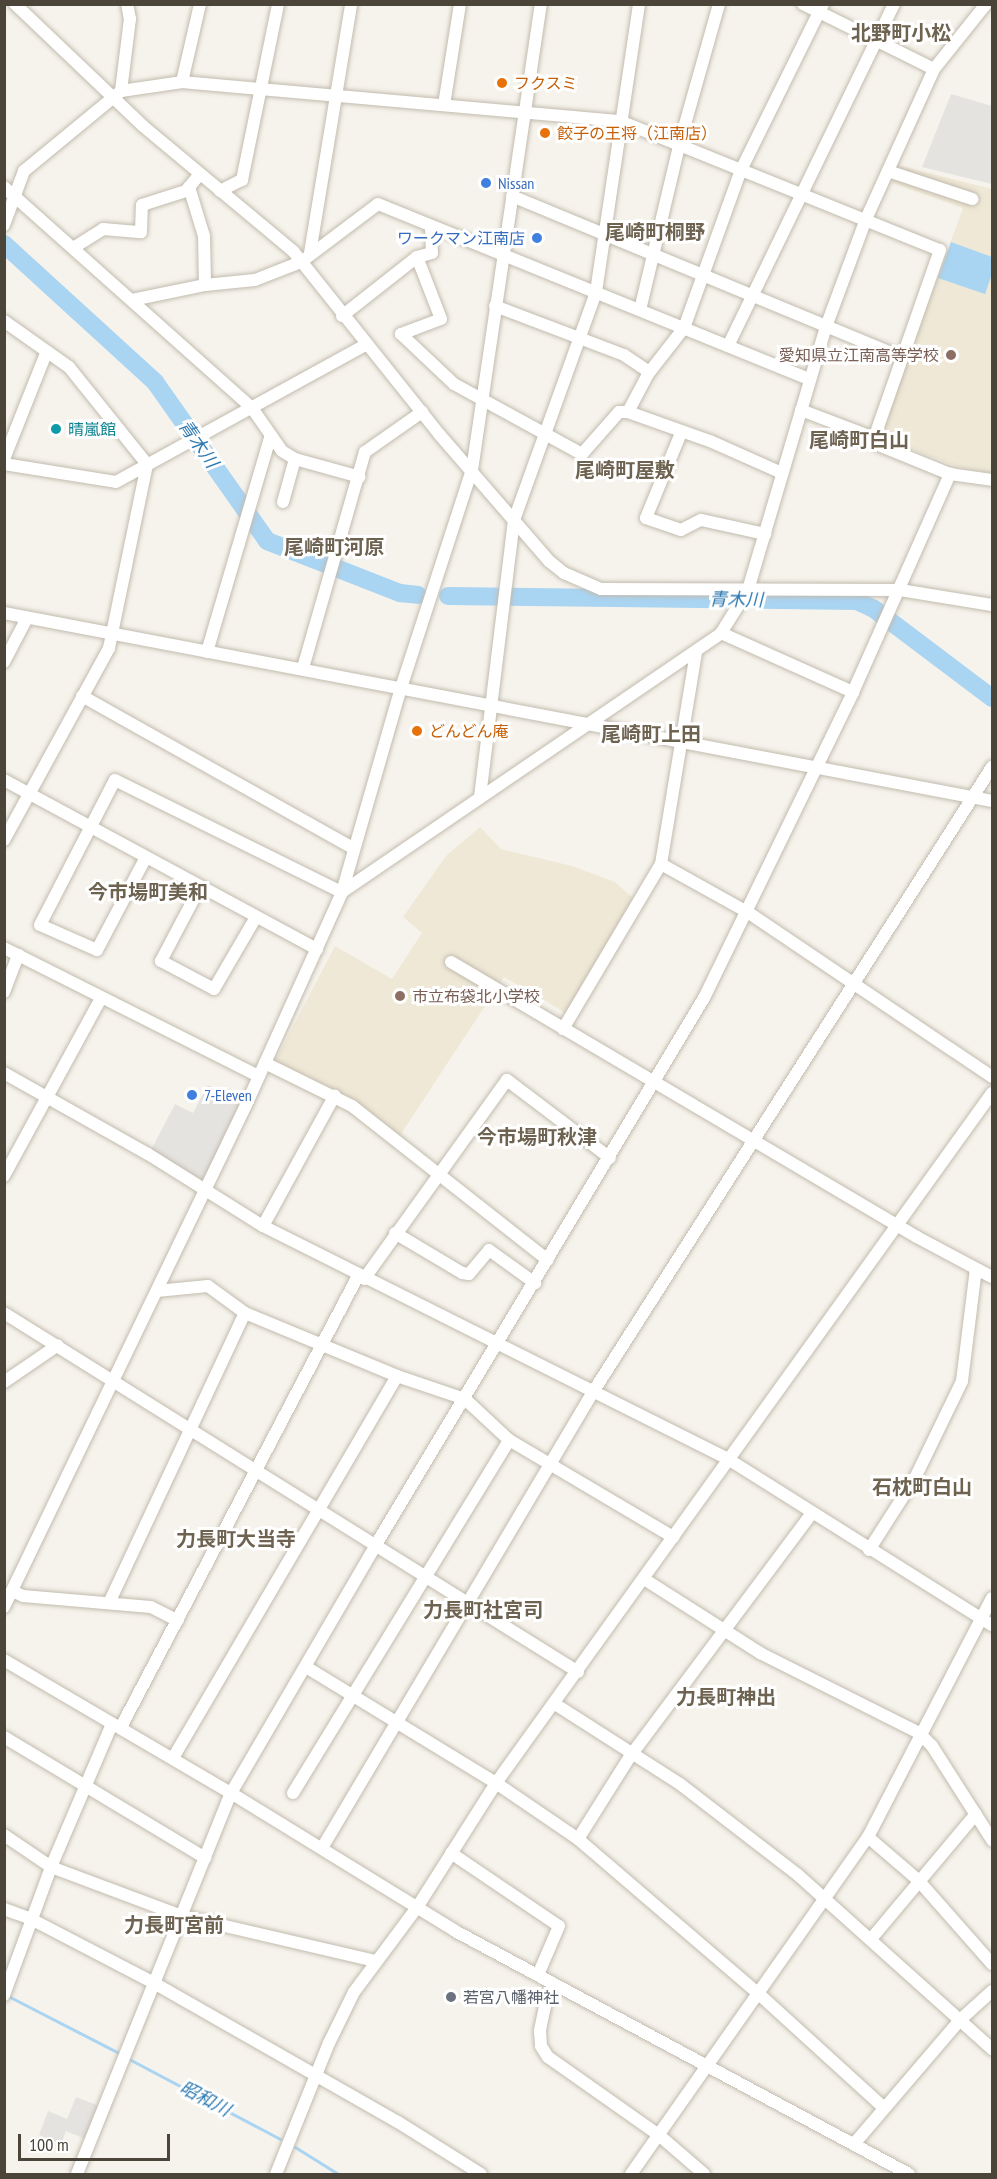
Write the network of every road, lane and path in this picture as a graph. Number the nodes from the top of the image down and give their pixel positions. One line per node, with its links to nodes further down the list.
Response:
1 (15, 4): 18 (street)
2 (127, 4): 18 (street)
3 (200, 4): 16 (street)
4 (278, 4): 17 (street)
5 (351, 4): 19 (street)
6 (460, 4): 20 (street)
7 (541, 4): 21 (street)
8 (639, 4): 22 (street)
9 (719, 4): 23 (street)
10 (803, 4): 13 (street)
11 (894, 4): 14 (street)
12 (986, 4): 15 (street)
13 (821, 7): 14 (street); 24 (street)
14 (875, 40): 15 (street); 30 (street)
15 (934, 69): 25 (street)
16 (182, 82): 17 (street); 18 (street)
17 (259, 90): 19 (street); 29 (street)
18 (116, 94): 26 (street); 32 (street)
19 (334, 98): 20 (street); 41 (street)
20 (444, 105): 21 (street)
21 (525, 113): 22 (street); 31 (street)
22 (620, 121): 23 (street); 37 (street)
23 (680, 142): 24 (street); 39 (street)
24 (741, 170): 30 (street); 43 (street)
25 (888, 171): 33 (street); 34 (street)
26 (200, 174): 28 (street); 29 (street)
27 (4, 187): 32 (street)
28 (189, 187): 38 (street); 44 (street)
29 (220, 191): 41 (street)
30 (800, 192): 34 (street); 46 (street)
31 (513, 195): 37 (street); 40 (street)
32 (15, 196): 35 (street); 38 (street)
33 (972, 199)
34 (866, 219): 52 (street); 58 (street)
35 (4, 225)
36 (431, 226): 40 (street); 41 (street); 42 (street)
37 (604, 233): 39 (street); 45 (street)
38 (73, 248): 47 (street)
39 (651, 252): 43 (street); 49 (street)
40 (503, 254): 45 (street); 48 (street)
41 (305, 257): 44 (street); 50 (street)
42 (417, 257): 50 (street); 61 (street)
43 (703, 273): 46 (street); 53 (street)
44 (206, 285): 47 (street)
45 (596, 292): 49 (street); 54 (street)
46 (752, 293): 52 (street); 56 (street)
47 (132, 300): 62 (street)
48 (495, 306): 54 (street); 61 (street)
49 (640, 310): 53 (street)
50 (342, 316): 55 (street)
51 (4, 321): 57 (street)
52 (827, 324): 58 (street); 60 (street)
53 (684, 328): 56 (street); 59 (street)
54 (580, 338): 59 (street); 67 (street)
55 (365, 345): 62 (street); 64 (street)
56 (728, 346): 60 (street)
57 (47, 351): 70 (street); 73 (street)
58 (901, 357): 69 (street)
59 (649, 372): 65 (street)
60 (810, 379): 63 (street)
61 (482, 401): 67 (street); 74 (street)
62 (252, 408): 68 (street); 73 (street)
63 (801, 410): 69 (street); 75 (street)
64 (422, 412): 74 (street); 77 (street)
65 (628, 412): 66 (street); 67 (street)
66 (681, 433): 75 (street); 81 (street)
67 (545, 434): 80 (street)
68 (271, 435): 71 (street); 89 (street)
69 (874, 438): 76 (street)
70 (4, 459)
71 (295, 459): 77 (street); 79 (street)
72 (4, 464): 73 (street)
73 (147, 464): 87 (street)
74 (472, 470): 80 (street); 93 (street)
75 (782, 473): 81 (street)
76 (950, 474): 78 (street); 82 (street)
77 (360, 477): 92 (street)
78 (993, 480)
79 (283, 502)
80 (514, 520): 83 (street); 96 (street)
81 (765, 534): 83 (street)
82 (900, 590): 83 (street); 84 (street); 94 (street)
83 (746, 596): 88 (street)
84 (993, 605)
85 (4, 613): 86 (street)
86 (27, 618): 87 (street); 91 (street)
87 (113, 633): 89 (street); 95 (street)
88 (721, 633): 90 (street); 94 (street)
89 (207, 652): 92 (street)
90 (696, 653): 97 (street); 98 (street)
91 (4, 662)
92 (303, 668): 93 (street)
93 (401, 688): 96 (street); 108 (street)
94 (854, 692): 99 (street)
95 (82, 696): 102 (street); 108 (street)
96 (491, 704): 97 (street); 103 (street)
97 (592, 723): 98 (street); 103 (street)
98 (683, 741): 99 (street); 110 (street)
99 (816, 767): 104 (street); 113 (street)
100 (993, 767): 104 (street)
101 (4, 780): 102 (street)
102 (30, 794): 106 (street); 107 (street)
103 (480, 797): 112 (street)
104 (971, 798): 105 (street); 119 (street)
105 (993, 801)
106 (92, 829): 109 (street); 109 (street); 112 (street)
107 (4, 840)
108 (352, 848): 112 (street)
109 (146, 859): 111 (street)
110 (661, 864): 113 (street); 122 (street)
111 (200, 887): 114 (street); 114 (street)
112 (342, 892): 116 (street)
113 (749, 913): 119 (street); 127 (street)
114 (256, 917): 116 (street)
115 (4, 948): 117 (street)
116 (317, 949): 123 (street)
117 (18, 955): 120 (street); 121 (street)
118 (451, 962): 122 (street)
119 (852, 984): 126 (street); 131 (street)
120 (4, 992)
121 (101, 998): 125 (street); 130 (street)
122 (563, 1029): 127 (street)
123 (265, 1063): 125 (street); 129 (street)
124 (4, 1073): 130 (street)
125 (259, 1076): 135 (street)
126 (993, 1077)
127 (654, 1083): 131 (street); 132 (street)
128 (993, 1093): 137 (street)
129 (335, 1095): 133 (street); 136 (street)
130 (47, 1096): 134 (street); 135 (street)
131 (751, 1140): 137 (street); 153 (street)
132 (610, 1158): 133 (street); 139 (street)
133 (440, 1173): 138 (street); 139 (street)
134 (4, 1176)
135 (205, 1189): 136 (street); 144 (street)
136 (263, 1226): 141 (street)
137 (899, 1226): 140 (street); 157 (street)
138 (395, 1233): 141 (street); 143 (street)
139 (548, 1260): 143 (street)
140 (976, 1269): 142 (street); 164 (street)
141 (361, 1277): 147 (street); 148 (street)
142 (993, 1277)
143 (535, 1282): 147 (street)
144 (157, 1291): 146 (street); 151 (street)
145 (4, 1313): 149 (street)
146 (245, 1313): 148 (street); 155 (street)
147 (499, 1342): 153 (street); 154 (street)
148 (324, 1343): 150 (street); 159 (street)
149 (58, 1345): 151 (street); 152 (street)
150 (397, 1376): 154 (street); 160 (street)
151 (115, 1380): 155 (street); 167 (street)
152 (4, 1382)
153 (593, 1392): 157 (street); 158 (street)
154 (465, 1399): 156 (street); 163 (street)
155 (192, 1429): 159 (street); 169 (street)
156 (509, 1440): 158 (street); 165 (street)
157 (728, 1459): 161 (street); 162 (street)
158 (549, 1466): 162 (street); 170 (street)
159 (258, 1470): 160 (street); 172 (street)
160 (322, 1509): 163 (street); 185 (street)
161 (812, 1513): 164 (street); 174 (street)
162 (674, 1537): 166 (street)
163 (376, 1545): 165 (street); 176 (street)
164 (869, 1550): 173 (street)
165 (426, 1576): 170 (street); 178 (street)
166 (644, 1579): 174 (street); 177 (street)
167 (12, 1591): 169 (street); 171 (street)
168 (993, 1599): 173 (street)
169 (109, 1603): 172 (street)
170 (468, 1603): 177 (street); 180 (street)
171 (4, 1607)
172 (177, 1621): 181 (street)
173 (987, 1622): 182 (street)
174 (721, 1630): 182 (street); 184 (street)
175 (4, 1660): 181 (street)
176 (306, 1667): 178 (street); 188 (street)
177 (578, 1672): 179 (street)
178 (352, 1696): 180 (street); 189 (street)
179 (555, 1704): 184 (street); 186 (street)
180 (397, 1724): 186 (street); 195 (street)
181 (117, 1725): 185 (street); 187 (street)
182 (919, 1733): 190 (street); 192 (street)
183 (4, 1737): 187 (street)
184 (631, 1755): 193 (street); 200 (street)
185 (173, 1758): 188 (street)
186 (496, 1783): 193 (street); 196 (street)
187 (86, 1787): 197 (street); 198 (street)
188 (231, 1793): 195 (street); 197 (street)
189 (293, 1793)
190 (976, 1814): 194 (street); 199 (street)
191 (4, 1835): 198 (street)
192 (868, 1837): 199 (street); 200 (street)
193 (578, 1839): 213 (street)
194 (993, 1840)
195 (322, 1848): 201 (street)
196 (451, 1853): 201 (street); 208 (street)
197 (205, 1858): 203 (street)
198 (51, 1867): 203 (street); 204 (street)
199 (918, 1880): 205 (street); 207 (street)
200 (824, 1897): 205 (street); 213 (street)
201 (418, 1906): 206 (street); 208 (street)
202 (4, 1909): 204 (street)
203 (182, 1916): 206 (street); 209 (street)
204 (32, 1919): 209 (street); 212 (street)
205 (871, 1939): 214 (street)
206 (376, 1961): 217 (street)
207 (993, 1964)
208 (538, 1975): 210 (street)
209 (154, 1983): 217 (street); 221 (street)
210 (554, 1984): 216 (street); 219 (street)
211 (993, 1991): 214 (street)
212 (4, 1995)
213 (760, 1995): 216 (street); 218 (street)
214 (960, 2020): 215 (street); 218 (street)
215 (993, 2049)
216 (707, 2064): 219 (street); 220 (street)
217 (316, 2075): 222 (street); 223 (street)
218 (883, 2107): 220 (street)
219 (660, 2136): 224 (street); 225 (street)
220 (854, 2144): 226 (street)
221 (77, 2175)
222 (276, 2175)
223 (481, 2175)
224 (631, 2175)
225 (705, 2175)
226 (909, 2175)

